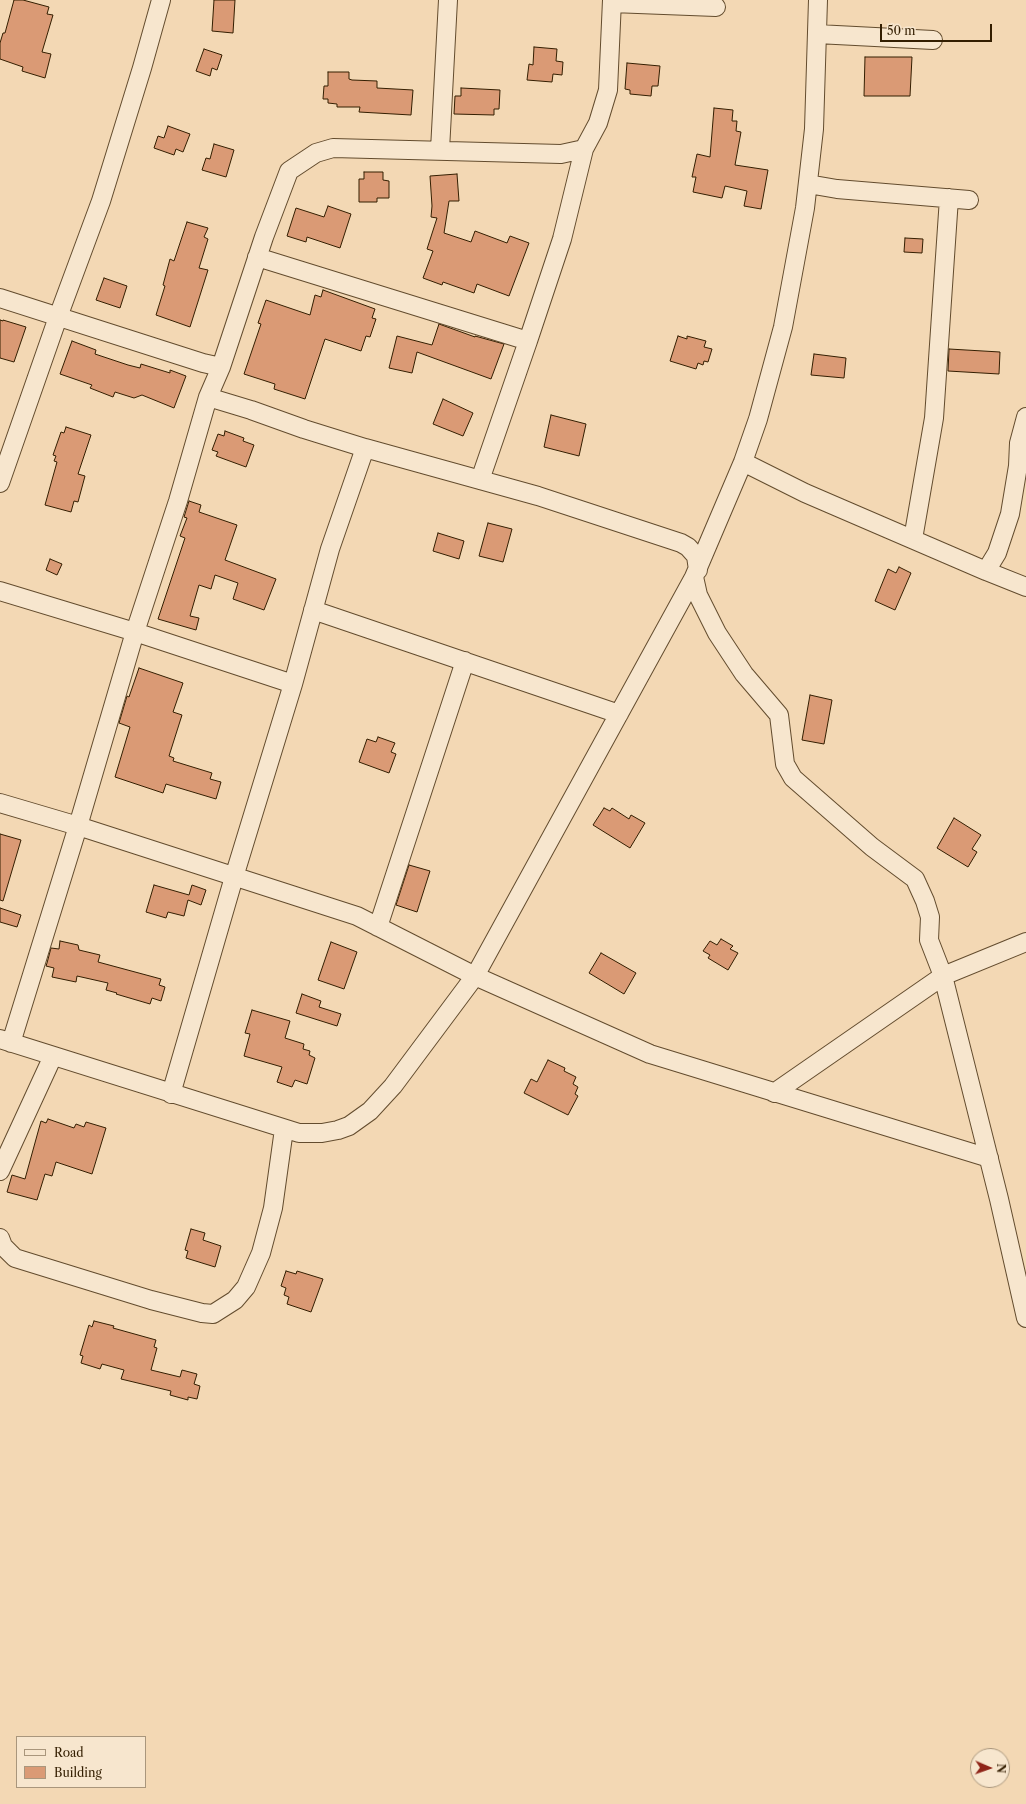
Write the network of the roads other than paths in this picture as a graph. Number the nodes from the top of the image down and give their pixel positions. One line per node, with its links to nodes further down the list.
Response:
1 (161, 0): 15 (street)
2 (448, 0): 9 (street)
3 (818, 0): 6 (street)
4 (612, 1): 5 (street); 8 (street)
5 (716, 7)
6 (817, 34): 7 (street); 10 (street)
7 (933, 40)
8 (584, 149): 9 (street); 16 (street)
9 (440, 150): 13 (street)
10 (808, 184): 11 (street); 21 (street)
11 (949, 198): 12 (street); 24 (street)
12 (968, 200)
13 (257, 257): 16 (street); 17 (street)
14 (0, 298): 15 (street)
15 (58, 316): 17 (street); 23 (street)
16 (528, 341): 22 (street)
17 (221, 367): 18 (street)
18 (208, 397): 20 (street); 30 (street)
19 (1026, 417): 25 (street)
20 (365, 448): 22 (street); 29 (street)
21 (743, 462): 24 (street); 26 (street)
22 (480, 480): 26 (street)
23 (0, 483)
24 (913, 539): 25 (street)
25 (986, 571): 27 (street)
26 (696, 574): 33 (street); 40 (street)
27 (1026, 586)
28 (0, 591): 30 (street)
29 (313, 610): 31 (street); 32 (street)
30 (135, 632): 32 (street); 35 (street)
31 (465, 661): 33 (street); 37 (street)
32 (293, 684): 36 (street)
33 (619, 714): 39 (street)
34 (0, 803): 35 (street)
35 (78, 826): 36 (street); 41 (street)
36 (234, 877): 37 (street); 44 (street)
37 (378, 927): 39 (street)
38 (1026, 942): 40 (street)
39 (475, 976): 43 (street); 45 (street)
40 (943, 976): 43 (street); 46 (street)
41 (5, 1041): 42 (street)
42 (53, 1056): 44 (street); 47 (street)
43 (774, 1093): 46 (street)
44 (171, 1094): 45 (street)
45 (284, 1129): 48 (street)
46 (989, 1158): 49 (street)
47 (0, 1171)
48 (0, 1238)
49 (1026, 1318)

